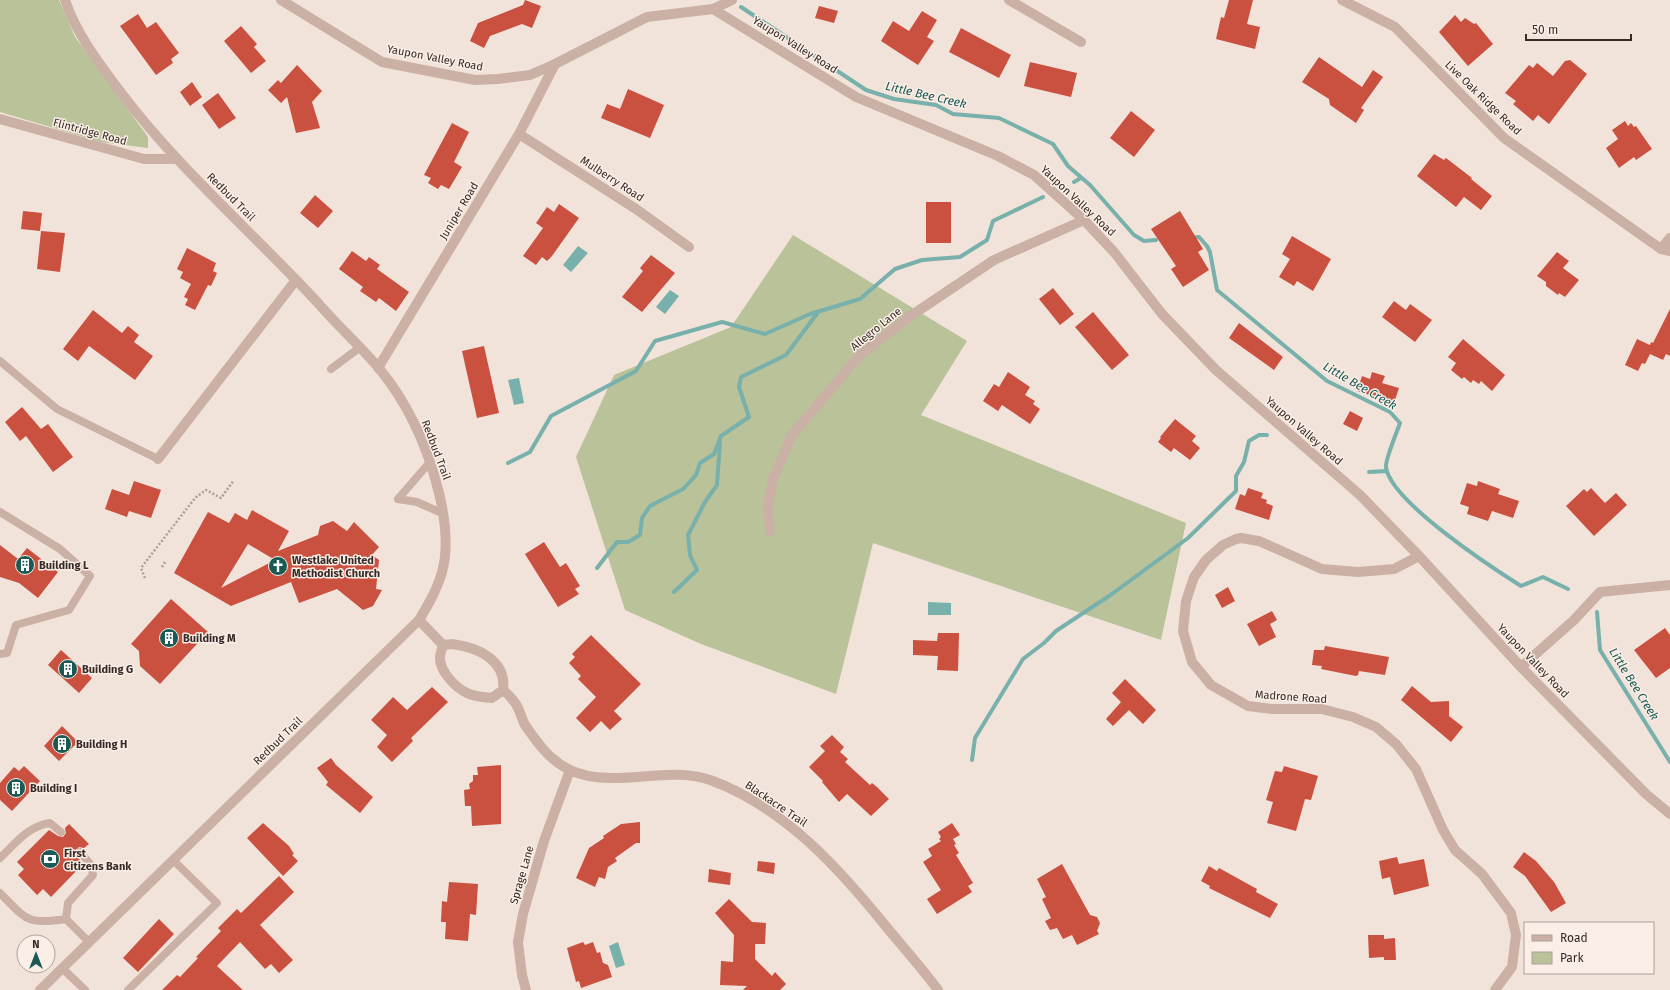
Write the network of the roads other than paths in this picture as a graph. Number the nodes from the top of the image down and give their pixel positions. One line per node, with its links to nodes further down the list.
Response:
1 (65, 0): 11 (street, Redbud Trail)
2 (281, 0): 8 (street, Yaupon Valley Road)
3 (732, 0): 6 (street)
4 (1009, 0): 7 (street)
5 (1342, 0): 15 (street, Live Oak Ridge Road)
6 (713, 8): 8 (street, Yaupon Valley Road); 12 (street, Yaupon Valley Road)
7 (1081, 42)
8 (555, 64): 10 (street, Juniper Road)
9 (0, 119): 11 (street, Flintridge Road)
10 (519, 134): 14 (street, Mulberry Road); 19 (street, Juniper Road)
11 (175, 159): 16 (street, Redbud Trail)
12 (1084, 220): 25 (street, Allegro Lane); 26 (street, Yaupon Valley Road)
13 (1670, 238): 15 (street)
14 (689, 247)
15 (1666, 250)
16 (296, 280): 17 (street, Redbud Trail); 21 (street)
17 (359, 348): 19 (street, Redbud Trail); 20 (lane)
18 (0, 361): 21 (lane)
19 (378, 368): 22 (street, Redbud Trail)
20 (331, 369)
21 (158, 459)
22 (430, 462): 24 (street, Redbud Trail); 24 (lane)
23 (0, 512): 30 (lane)
24 (444, 514): 28 (street, Redbud Trail)
25 (770, 531)
26 (1419, 556): 31 (street, Yaupon Valley Road); 48 (street, Madrone Road)
27 (1670, 585): 31 (street)
28 (419, 620): 29 (street); 38 (street, Redbud Trail)
29 (444, 645): 32 (street); 32 (street)
30 (0, 654)
31 (1521, 667): 34 (street, Yaupon Valley Road)
32 (503, 690): 33 (street, Blackacre Trail)
33 (570, 770): 46 (street, Sprage Lane); 47 (street, Blackacre Trail)
34 (1670, 814)
35 (61, 832): 37 (lane)
36 (80, 852): 40 (lane)
37 (0, 858)
38 (173, 860): 41 (street, Redbud Trail); 45 (lane)
39 (0, 893): 40 (lane)
40 (66, 920): 41 (lane)
41 (89, 942): 42 (street, Redbud Trail)
42 (62, 968): 43 (street, Redbud Trail); 44 (lane)
43 (40, 990)
44 (85, 990)
45 (128, 990)
46 (526, 990)
47 (938, 990)
48 (1495, 990)

